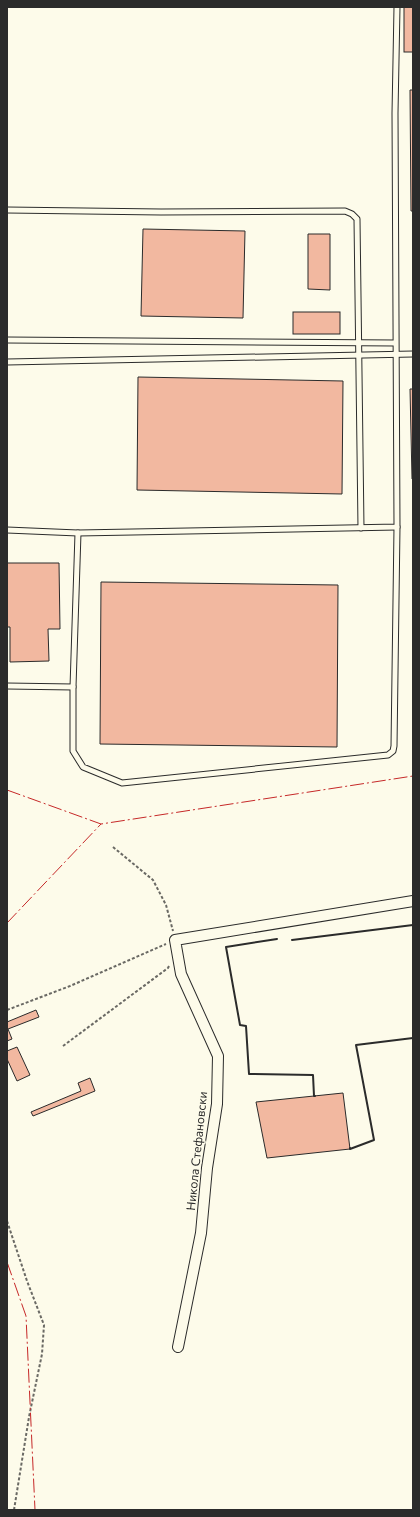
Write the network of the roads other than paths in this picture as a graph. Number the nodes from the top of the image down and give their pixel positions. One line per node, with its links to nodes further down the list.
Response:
1 (397, 7): 5 (lane)
2 (7, 210): 4 (lane)
3 (7, 340): 4 (lane)
4 (359, 343): 5 (lane); 8 (lane)
5 (395, 343): 6 (lane)
6 (395, 354): 7 (lane); 8 (lane); 10 (lane)
7 (413, 354)
8 (359, 355): 9 (lane); 11 (lane)
9 (7, 362)
10 (397, 527): 11 (lane); 15 (lane)
11 (360, 528): 13 (lane)
12 (7, 530): 13 (lane)
13 (78, 533): 15 (lane)
14 (7, 686): 15 (lane)
15 (73, 687)
16 (413, 901): 17 (street, Никола Стефановски)
17 (178, 1347)

